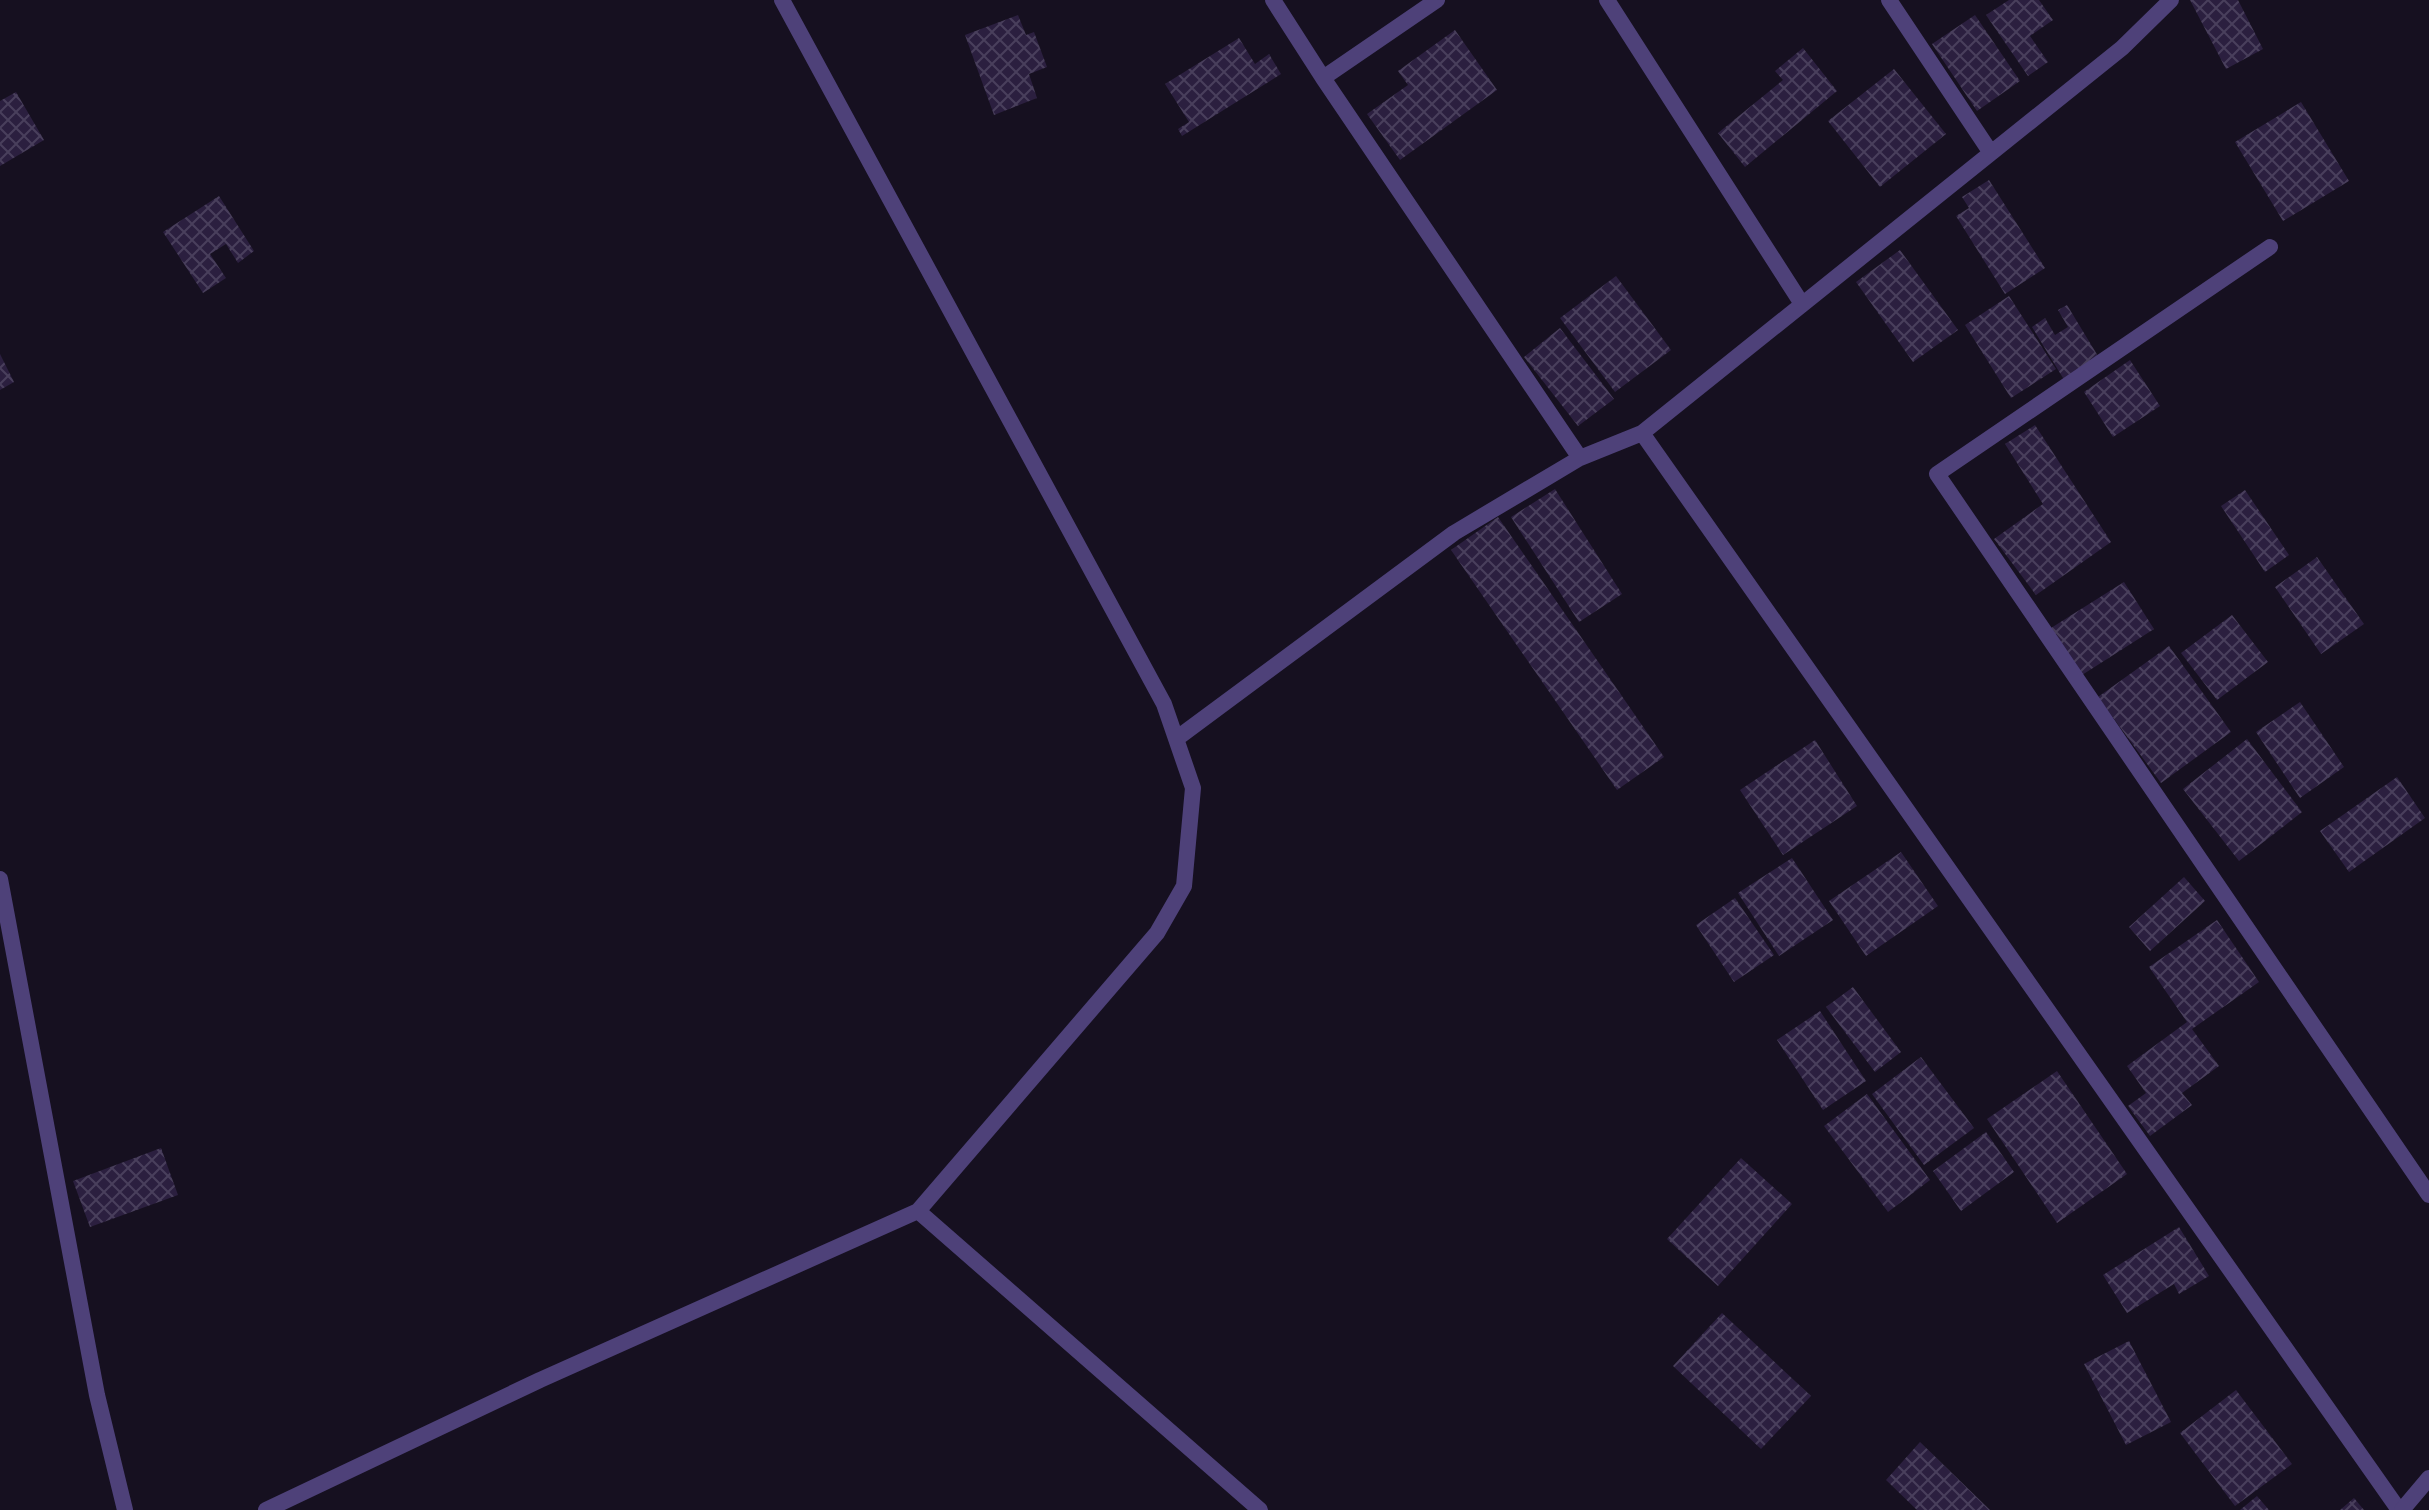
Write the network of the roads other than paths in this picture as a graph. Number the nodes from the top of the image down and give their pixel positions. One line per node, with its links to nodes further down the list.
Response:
1 (782, 0): 13 (street)
2 (1273, 0): 7 (street)
3 (1437, 0): 7 (street)
4 (1607, 0): 10 (street)
5 (1889, 0): 8 (street)
6 (2171, 0): 8 (street)
7 (1323, 78): 12 (street)
8 (1991, 153): 10 (street)
9 (2270, 247): 15 (street)
10 (1802, 304): 11 (street)
11 (1642, 433): 12 (street); 21 (street)
12 (1580, 458): 13 (street)
13 (1176, 739): 16 (street)
14 (0, 879): 18 (street)
15 (2429, 1195)
16 (918, 1211): 19 (street); 20 (street)
17 (2429, 1478): 21 (street)
18 (125, 1510)
19 (266, 1510)
20 (1260, 1510)
21 (2400, 1510)

